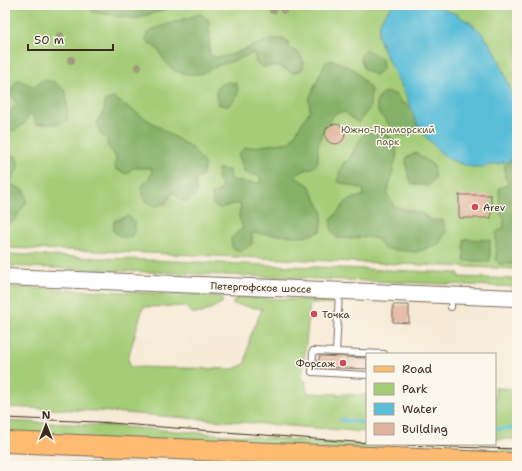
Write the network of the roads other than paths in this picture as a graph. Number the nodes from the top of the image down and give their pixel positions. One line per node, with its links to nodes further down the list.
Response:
1 (5, 277): 2 (street, Петергофское шоссе)
2 (339, 290): 3 (street, Петергофское шоссе); 4 (lane)
3 (517, 298)
4 (336, 352): 5 (lane); 6 (lane)
5 (366, 353)
6 (366, 375)
7 (5, 442): 9 (main road)
8 (5, 454): 10 (main road)
9 (517, 463)
10 (294, 466)

